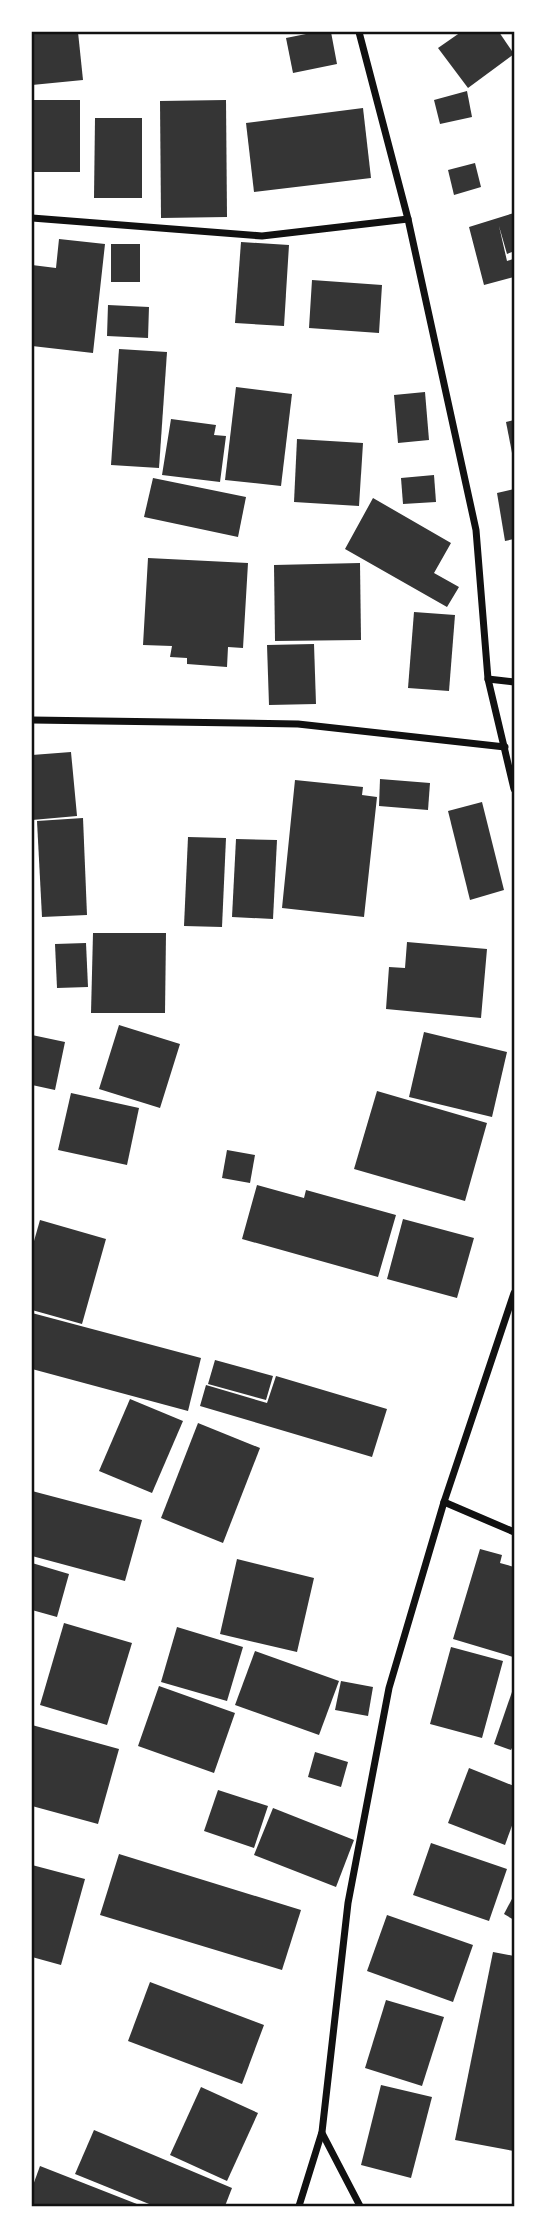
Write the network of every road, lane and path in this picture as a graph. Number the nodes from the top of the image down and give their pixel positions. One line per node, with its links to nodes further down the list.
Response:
1 (359, 32): 3 (street)
2 (32, 218): 3 (street)
3 (408, 219): 4 (street)
4 (488, 679): 5 (street); 7 (street)
5 (514, 682)
6 (32, 720): 7 (street)
7 (505, 747): 8 (street)
8 (514, 789)
9 (514, 1293): 10 (street)
10 (444, 1502): 11 (street); 12 (street)
11 (514, 1532)
12 (322, 2132): 13 (street); 14 (street)
13 (299, 2207)
14 (360, 2207)

